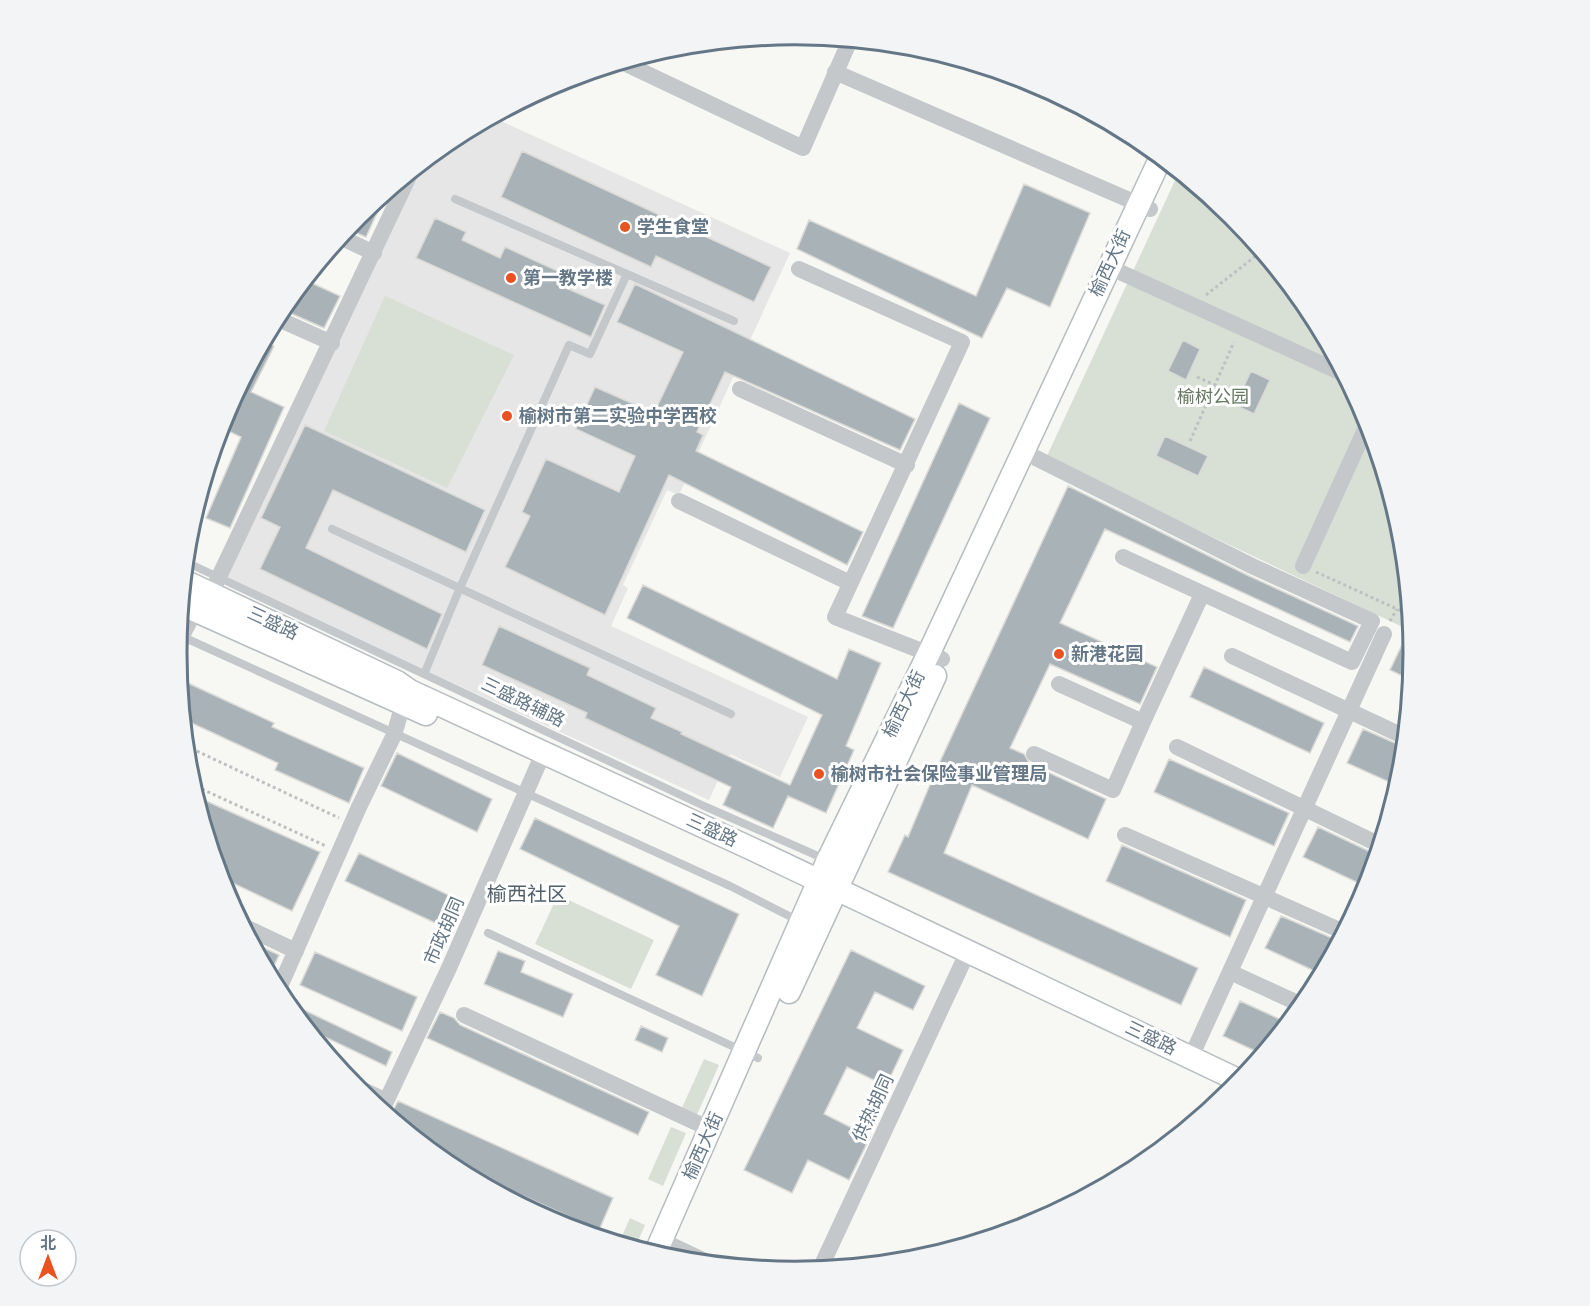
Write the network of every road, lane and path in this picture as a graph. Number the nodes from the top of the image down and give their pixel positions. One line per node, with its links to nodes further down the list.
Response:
1 (844, 47): 3 (street)
2 (633, 67): 3 (street)
3 (835, 72): 8 (street)
4 (1158, 166): 8 (main road, 榆西大街)
5 (1166, 172): 8 (main road, 榆西大街)
6 (404, 188): 10 (street)
7 (455, 199): 14 (lane)
8 (1144, 206): 13 (main road, 榆西大街); 43 (main road, 榆西大街)
9 (348, 241): 10 (street)
10 (374, 253): 19 (street)
11 (1255, 256): 15 (path)
12 (799, 269): 28 (street)
13 (1122, 273): 15 (street); 27 (main road, 榆西大街)
14 (627, 274): 16 (lane); 36 (lane)
15 (1193, 305): 18 (street)
16 (734, 321)
17 (285, 322): 19 (street)
18 (1241, 326): 20 (street); 22 (path)
19 (332, 343): 38 (street)
20 (1332, 368)
21 (1197, 377): 22 (path)
22 (1215, 385): 24 (path); 26 (path)
23 (740, 389): 28 (street)
24 (1230, 392)
25 (1363, 435): 32 (street)
26 (1190, 441)
27 (1036, 458): 37 (street); 43 (main road, 榆西大街)
28 (907, 465): 34 (street)
29 (680, 501): 34 (street)
30 (332, 529): 36 (lane)
31 (1123, 557): 37 (street)
32 (1303, 566): 39 (path)
33 (192, 576): 38 (lane, 三盛路辅路)
34 (850, 583): 43 (street)
35 (191, 588): 38 (main road, 三盛路)
36 (459, 590): 45 (lane); 49 (lane)
37 (1202, 594): 50 (street)
38 (202, 600): 40 (street); 45 (lane, 三盛路辅路); 47 (main road, 三盛路); 65 (main road, 三盛路)
39 (1402, 611)
40 (188, 624)
41 (1384, 634): 48 (street)
42 (187, 642): 52 (lane)
43 (936, 656): 64 (main road, 榆西大街)
44 (1232, 656): 48 (street)
45 (425, 672): 64 (lane, 三盛路辅路)
46 (1059, 684): 50 (street)
47 (403, 704): 52 (street); 56 (main road, 三盛路)
48 (1350, 710): 51 (street); 59 (street)
49 (731, 714)
50 (1143, 722): 55 (street)
51 (1398, 733)
52 (394, 735): 58 (lane); 60 (street)
53 (1177, 747): 59 (street)
54 (195, 750): 60 (path)
55 (1034, 754)
56 (538, 765): 58 (street, 市政胡同); 65 (main road, 三盛路)
57 (203, 790): 63 (path)
58 (526, 795): 67 (lane); 81 (street, 市政胡同)
59 (1304, 809): 62 (street); 66 (street)
60 (352, 824): 63 (street)
61 (1125, 835): 66 (street)
62 (1373, 842)
63 (340, 853): 71 (street)
64 (838, 864): 65 (main road, 榆西大街)
65 (825, 892): 67 (main road, 榆西大街); 72 (main road, 三盛路); 78 (main road, 三盛路)
66 (1264, 896): 68 (street); 73 (street)
67 (810, 926): 77 (main road, 榆西大街)
68 (1337, 929)
69 (255, 932): 71 (street)
70 (488, 933): 77 (lane)
71 (296, 951): 74 (street)
72 (962, 964): 80 (main road, 三盛路); 85 (street, 供热胡同)
73 (1230, 972): 75 (street); 78 (street)
74 (283, 981)
75 (1293, 1001)
76 (464, 1015): 82 (street)
77 (752, 1055): 82 (main road, 榆西大街); 83 (main road, 榆西大街)
78 (1191, 1058): 79 (main road, 三盛路)
79 (1231, 1077)
80 (1220, 1087)
81 (385, 1102)
82 (710, 1129): 84 (main road, 榆西大街)
83 (666, 1247)
84 (666, 1247)
85 (824, 1260)

